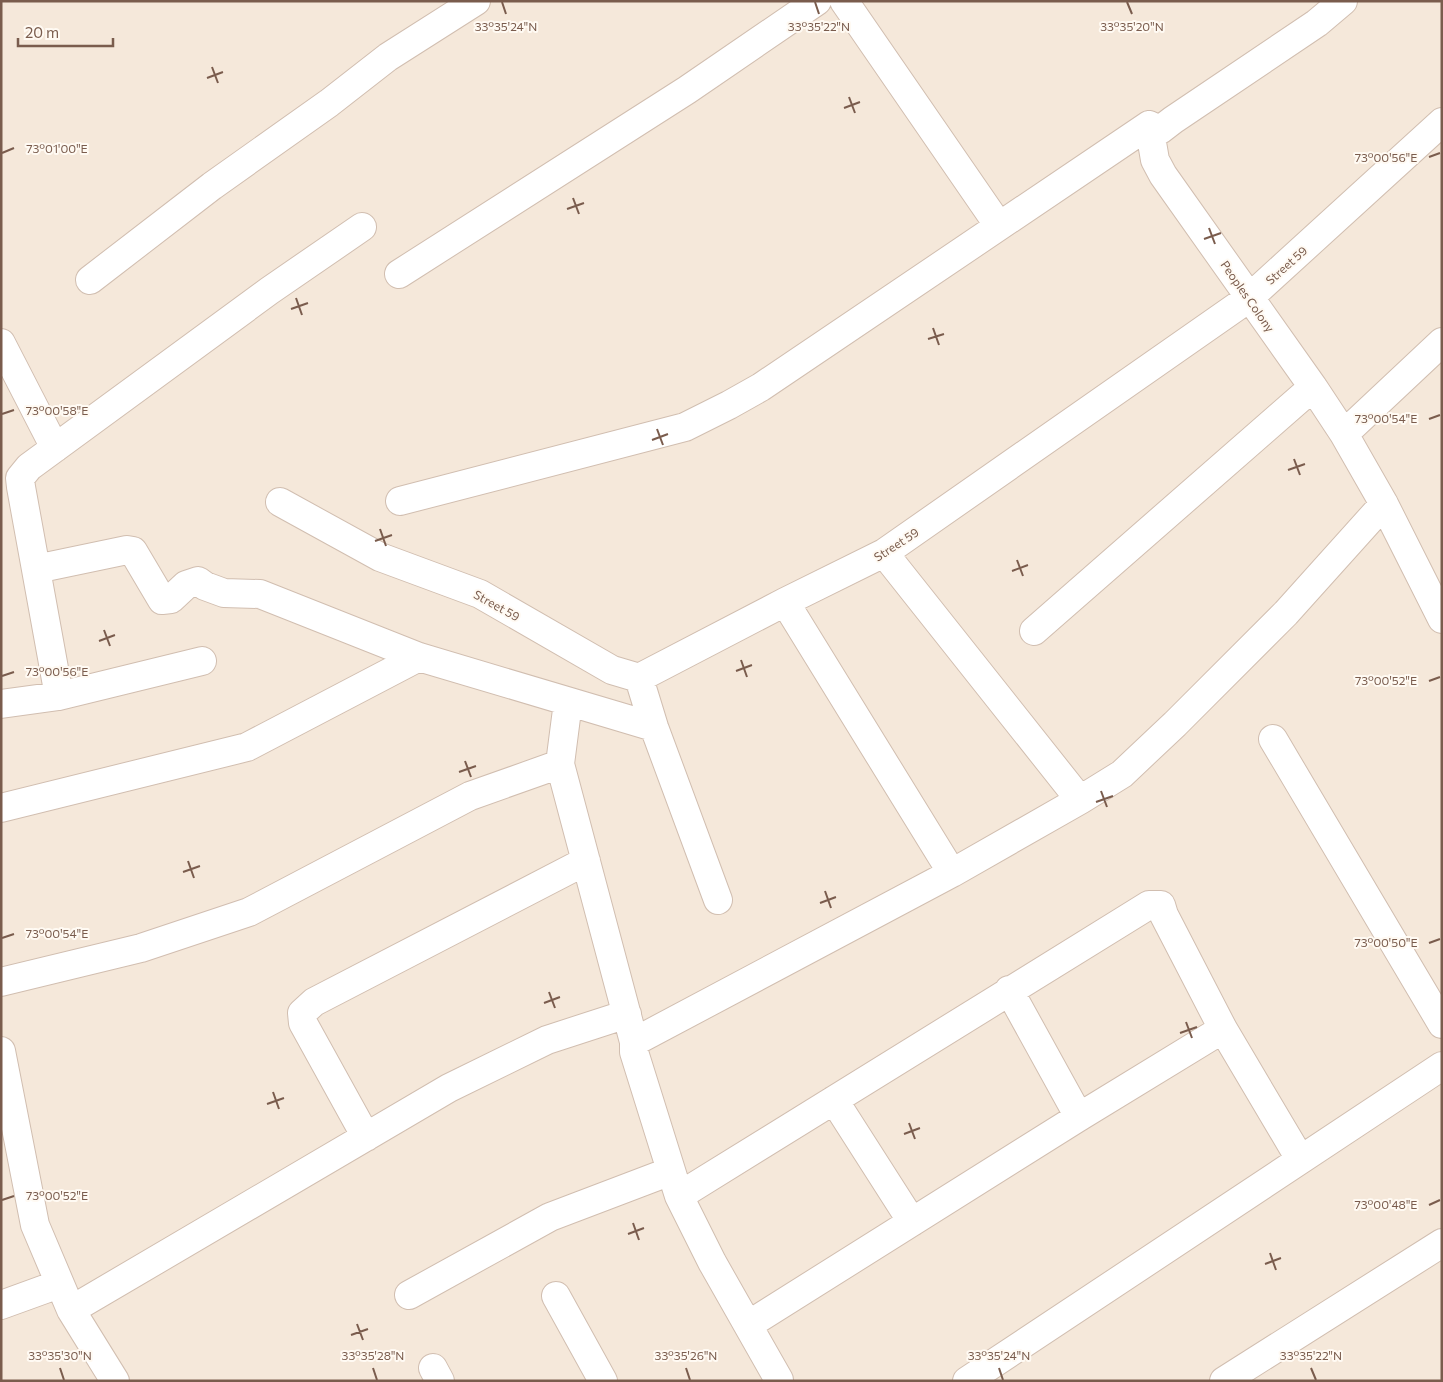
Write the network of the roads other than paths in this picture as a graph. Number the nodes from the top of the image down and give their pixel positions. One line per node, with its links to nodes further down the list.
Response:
1 (476, 1): 10 (street)
2 (817, 1): 9 (street)
3 (844, 1): 7 (street)
4 (1343, 1): 6 (street)
5 (1442, 122): 11 (street, Street 59)
6 (1149, 125): 7 (street); 11 (street, Peoples Colony)
7 (999, 226): 17 (street)
8 (362, 227): 16 (street)
9 (399, 274)
10 (90, 280)
11 (1249, 298): 14 (street, Peoples Colony); 20 (street, Street 59)
12 (1442, 342): 15 (street)
13 (1, 343): 16 (street)
14 (1313, 387): 15 (street, Peoples Colony); 25 (street)
15 (1344, 434): 19 (street, Peoples Colony)
16 (55, 448): 21 (street)
17 (400, 501)
18 (280, 502): 28 (street, Street 59)
19 (1384, 504): 22 (street, Peoples Colony); 35 (street)
20 (884, 553): 23 (street, Street 59); 35 (street)
21 (36, 569): 26 (street); 29 (street)
22 (1434, 583): 24 (street, Peoples Colony)
23 (785, 602): 28 (street, Street 59); 38 (street)
24 (1442, 619)
25 (1034, 631)
26 (419, 658): 30 (street); 36 (street)
27 (202, 662): 29 (street)
28 (639, 678): 32 (street)
29 (59, 696): 31 (street)
30 (568, 702): 32 (street); 34 (street)
31 (1, 704)
32 (654, 727): 39 (street)
33 (1273, 739): 43 (street)
34 (560, 764): 37 (street); 40 (street)
35 (1080, 800): 38 (street)
36 (1, 808)
37 (586, 862): 42 (street); 50 (street)
38 (952, 873): 45 (street)
39 (718, 900)
40 (1, 982)
41 (1009, 990): 44 (street); 48 (street); 49 (street)
42 (627, 1014): 45 (street); 50 (street)
43 (1442, 1024)
44 (1223, 1029): 49 (street); 52 (street)
45 (634, 1042): 53 (street)
46 (1, 1051): 51 (street)
47 (1442, 1066): 52 (street)
48 (834, 1100): 53 (street); 54 (street)
49 (1079, 1117): 54 (street)
50 (366, 1137): 60 (street)
51 (11, 1158): 56 (street)
52 (1300, 1160): 65 (street)
53 (675, 1184): 57 (street); 61 (street)
54 (912, 1222): 61 (street)
55 (1442, 1243): 66 (street)
56 (60, 1284): 59 (street); 60 (street)
57 (409, 1294)
58 (556, 1296): 64 (street)
59 (1, 1306)
60 (71, 1310): 63 (street)
61 (748, 1326): 62 (street)
62 (779, 1380)
63 (115, 1381)
64 (603, 1381)
65 (967, 1381)
66 (1224, 1381)

